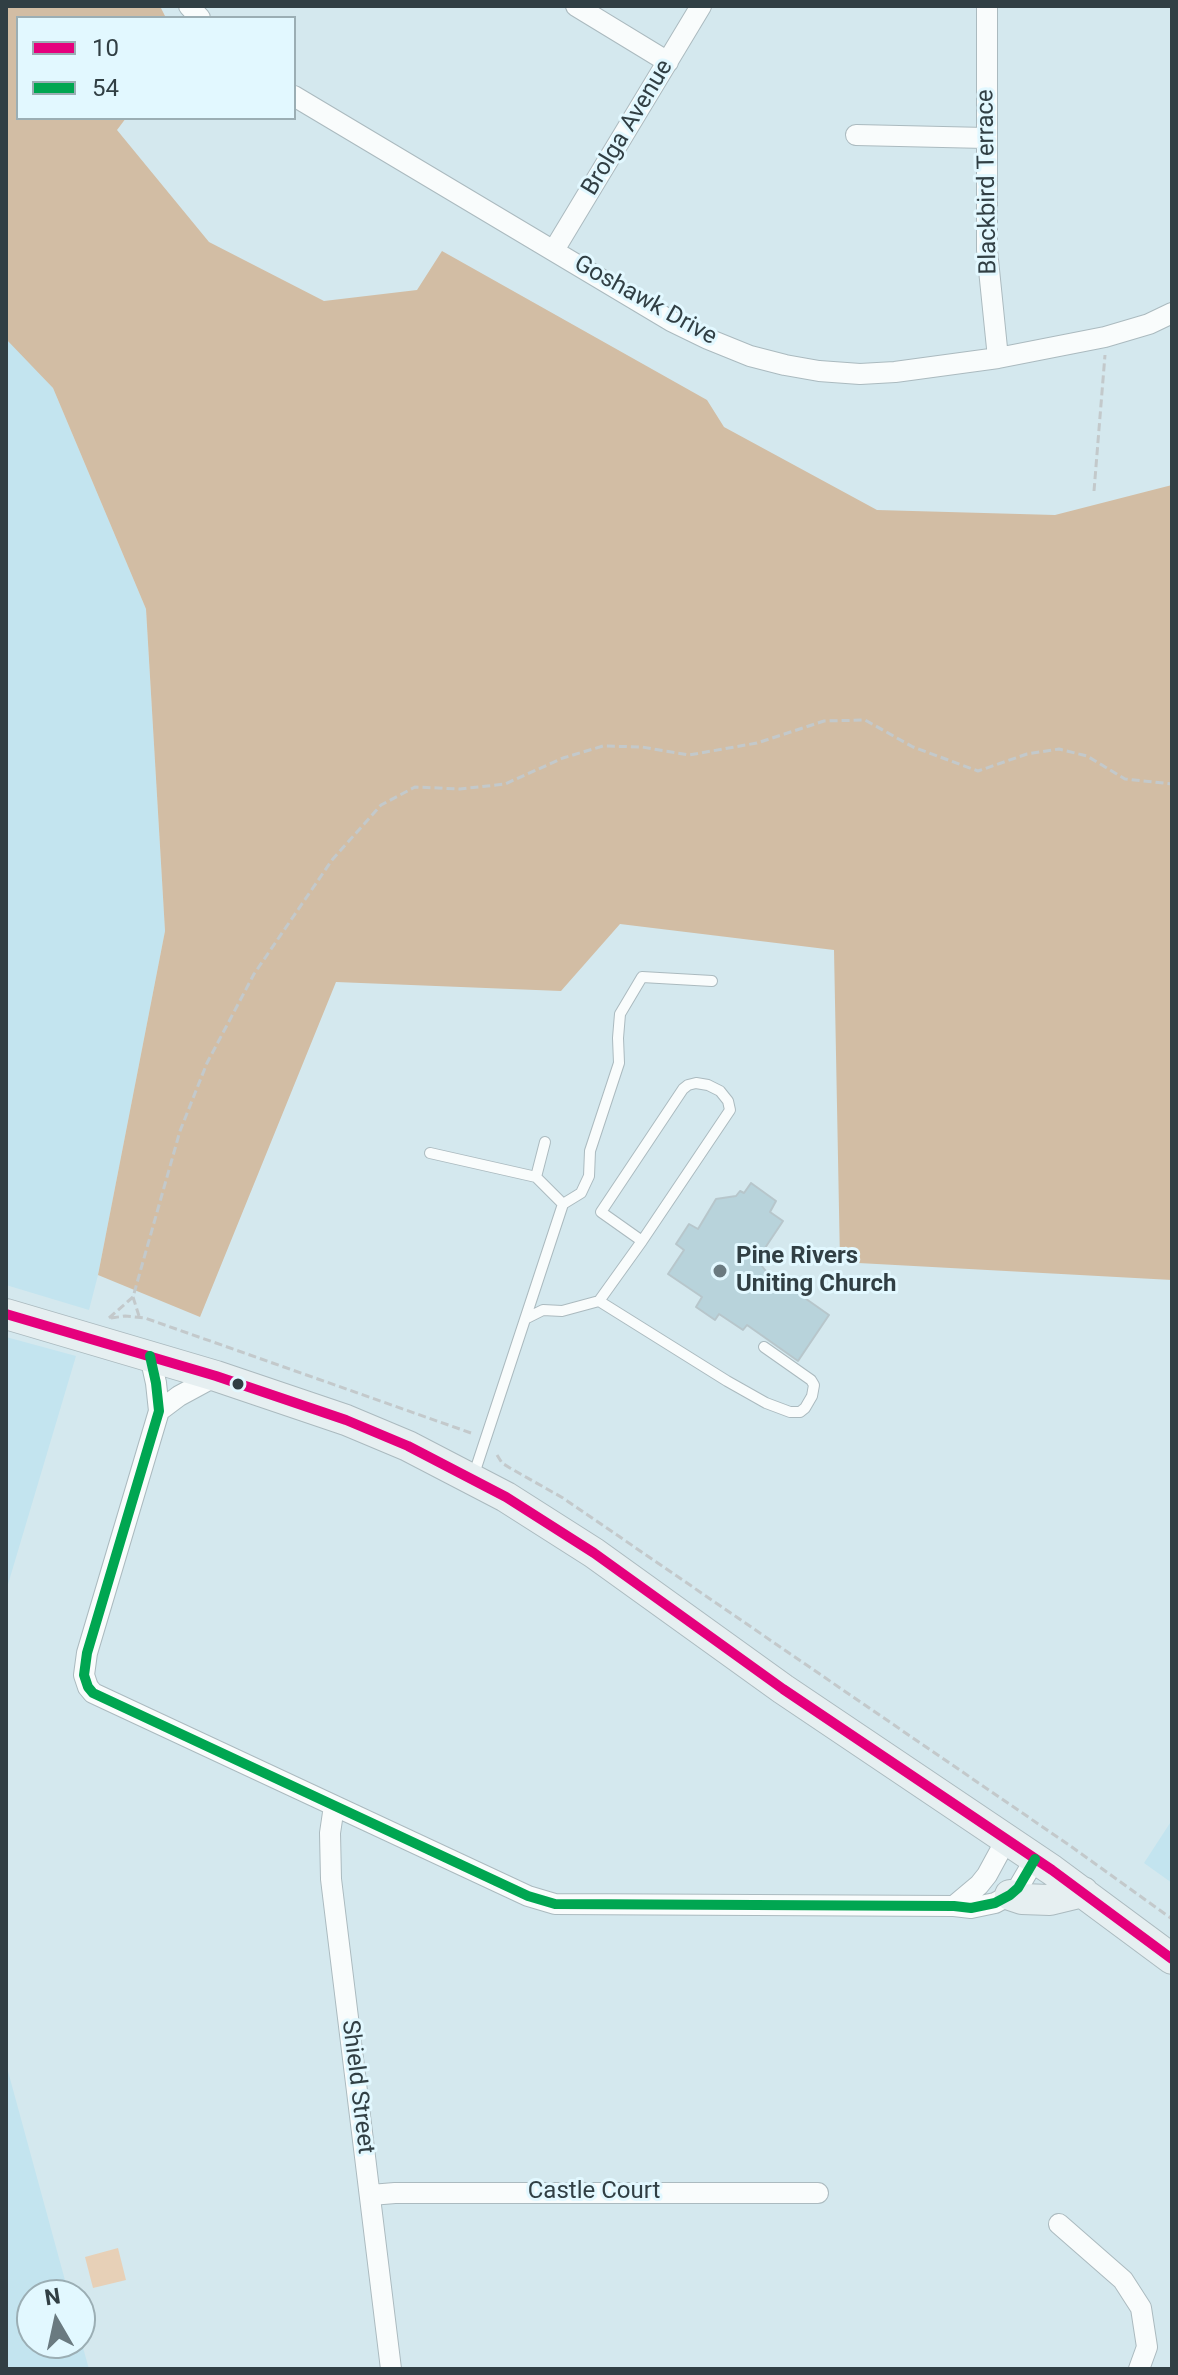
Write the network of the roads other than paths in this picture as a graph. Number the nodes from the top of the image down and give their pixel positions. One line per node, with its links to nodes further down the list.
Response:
1 (576, 6): 4 (street)
2 (701, 6): 4 (street, Brolga Avenue)
3 (987, 6): 7 (street, Blackbird Terrace)
4 (668, 62): 8 (street, Brolga Avenue)
5 (296, 97): 8 (street, Goshawk Drive)
6 (856, 135): 7 (street)
7 (986, 138): 10 (street, Blackbird Terrace)
8 (554, 250): 10 (street, Goshawk Drive)
9 (1172, 313): 10 (street, Goshawk Drive)
10 (998, 358)
11 (712, 981): 15 (lane)
12 (545, 1142): 14 (lane)
13 (430, 1153): 14 (lane)
14 (536, 1177): 15 (lane)
15 (563, 1204): 19 (lane)
16 (642, 1241): 16 (lane); 17 (lane)
17 (599, 1301): 19 (lane); 20 (lane)
18 (6, 1314): 21 (main road)
19 (525, 1319): 24 (lane)
20 (764, 1347)
21 (150, 1356): 22 (main road); 23 (street)
22 (216, 1376): 23 (street); 24 (main road)
23 (159, 1411): 25 (street)
24 (472, 1479): 26 (main road)
25 (334, 1806): 30 (street); 33 (street, Shield Street)
26 (1006, 1840): 27 (main road); 30 (street)
27 (1035, 1859): 28 (main road); 29 (street)
28 (1083, 1892): 29 (main road); 31 (main road)
29 (1010, 1895): 30 (street)
30 (954, 1906)
31 (1172, 1959)
32 (818, 2193): 33 (street, Castle Court)
33 (371, 2195): 35 (street, Shield Street)
34 (1059, 2224): 36 (street)
35 (391, 2369)
36 (1139, 2369)

